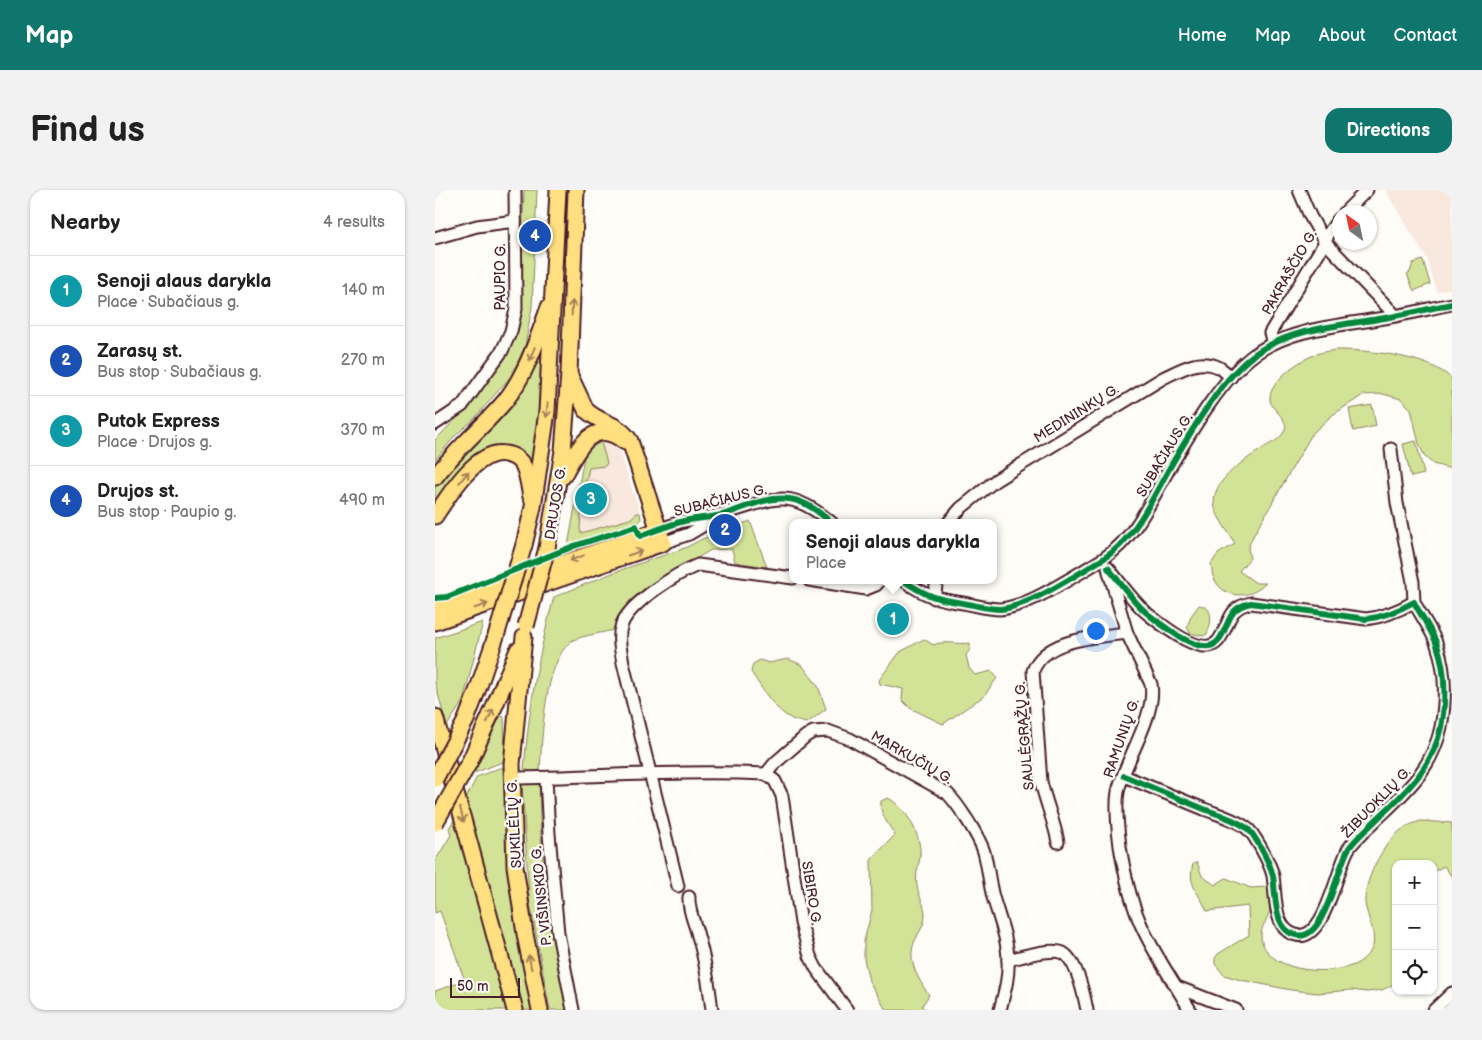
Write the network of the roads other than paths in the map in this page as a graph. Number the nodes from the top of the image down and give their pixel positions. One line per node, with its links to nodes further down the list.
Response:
1 (515, 190): 7 (street, PAUPIO G.)
2 (558, 190): 11 (main road, DRUJOS G.)
3 (576, 190): 15 (main road, DRUJOS G., one-way to 3)
4 (1299, 190): 10 (street)
5 (1367, 190): 6 (street)
6 (1352, 205)
7 (515, 221): 9 (street); 17 (street, PAUPIO G.)
8 (1332, 228): 10 (street, PAKRAŠČIO G.)
9 (435, 238)
10 (1325, 242): 13 (street); 14 (street, PAKRAŠČIO G.)
11 (554, 292): 20 (main road, one-way to 20); 22 (main road, DRUJOS G., one-way to 22)
12 (1452, 304): 13 (street, SUBAČIAUS G.)
13 (1396, 316): 14 (street, SUBAČIAUS G.)
14 (1273, 343): 16 (street, SUBAČIAUS G.)
15 (569, 374): 19 (main road); 21 (main road, DRUJOS G.)
16 (1231, 377): 25 (street, MEDININKŲ G.); 27 (street, SUBAČIAUS G.)
17 (435, 424)
18 (1391, 449): 34 (street, ŽIBUOKLIŲ G.)
19 (635, 460): 21 (main road); 26 (main road)
20 (435, 477)
21 (558, 484): 37 (main road, DRUJOS G., bridge)
22 (533, 507): 23 (main road, one-way to 22); 45 (main road, DRUJOS G., bridge)
23 (435, 516)
24 (827, 519): 26 (street, SUBAČIAUS G.)
25 (951, 519)
26 (661, 536): 35 (main road, SUBAČIAUS G., one-way to 35); 36 (main road, SUBAČIAUS G., one-way to 26)
27 (1105, 564): 33 (street, SUBAČIAUS G.); 34 (street); 38 (street, RAMUNIŲ G.)
28 (789, 577): 40 (street)
29 (834, 584): 30 (street)
30 (877, 584)
31 (909, 584): 33 (street, SUBAČIAUS G.)
32 (936, 584): 33 (street)
33 (934, 598)
34 (1414, 602): 42 (street, ŽIBUOKLIŲ G.)
35 (435, 608)
36 (435, 622)
37 (525, 631): 43 (main road, SUKILĖLIŲ G.); 46 (main road, DRUJOS G., one-way to 37, bridge)
38 (1127, 633): 42 (street, RAMUNIŲ G.); 47 (street, SAULĖGRĄŽŲ G.)
39 (435, 717): 53 (main road, one-way to 53)
40 (651, 774): 41 (street); 44 (street); 48 (street)
41 (766, 774): 50 (street, MARKUČIŲ G.); 57 (street, SIBIRO G.)
42 (1124, 776): 51 (street, RAMUNIŲ G.)
43 (512, 778): 44 (street); 54 (main road, SUKILĖLIŲ G., one-way to 43)
44 (546, 778): 55 (street, P. VIŠINSKIO G.)
45 (435, 779)
46 (435, 823)
47 (1058, 842)
48 (678, 886)
49 (689, 898): 56 (street)
50 (1008, 960): 58 (street, MARKUČIŲ G.); 59 (street)
51 (1177, 987): 60 (street, RAMUNIŲ G.); 61 (street)
52 (1452, 993): 62 (street)
53 (515, 1010)
54 (540, 1010)
55 (573, 1010)
56 (712, 1010)
57 (847, 1010)
58 (1000, 1010)
59 (1087, 1010)
60 (1190, 1010)
61 (1236, 1010)
62 (1434, 1010)

